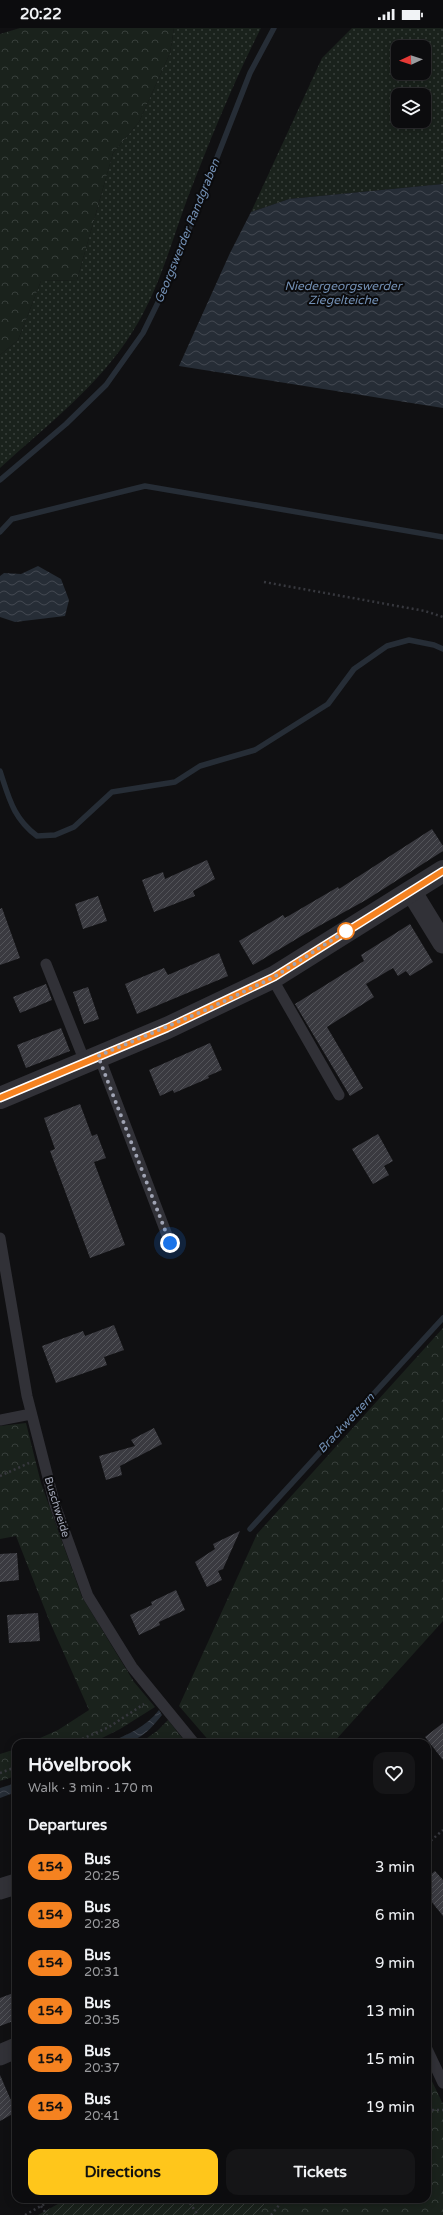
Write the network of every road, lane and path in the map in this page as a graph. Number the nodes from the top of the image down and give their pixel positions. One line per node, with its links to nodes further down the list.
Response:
1 (264, 582): 2 (path)
2 (443, 617)
3 (443, 871): 4 (street)
4 (411, 891): 5 (street); 7 (street)
5 (443, 943)
6 (46, 964): 8 (lane)
7 (272, 978): 8 (street); 9 (lane)
8 (92, 1059): 10 (street); 12 (lane)
9 (340, 1095)
10 (0, 1098)
11 (0, 1238): 13 (lane, Buschweide)
12 (170, 1243)
13 (31, 1414): 14 (lane); 15 (lane, Buschweide)
14 (0, 1420)
15 (42, 1456): 16 (path); 17 (lane, Buschweide)
16 (0, 1476)
17 (156, 1696): 18 (path); 19 (lane, Buschweide)
18 (82, 1739)
19 (191, 1739)
20 (12, 1768): 21 (path)
21 (0, 1773)
22 (443, 1830): 23 (path)
23 (431, 1840)
24 (12, 1885): 25 (street)
25 (0, 1889)
26 (12, 2050): 27 (street)
27 (0, 2055)
28 (431, 2058): 29 (lane)
29 (443, 2083)
30 (431, 2110): 31 (path)
31 (443, 2110)
32 (46, 2203): 35 (path)
33 (190, 2203): 38 (path)
34 (281, 2203): 39 (path)
35 (41, 2206): 36 (path); 37 (path)
36 (25, 2215)
37 (48, 2215)
38 (198, 2215)
39 (271, 2215)

